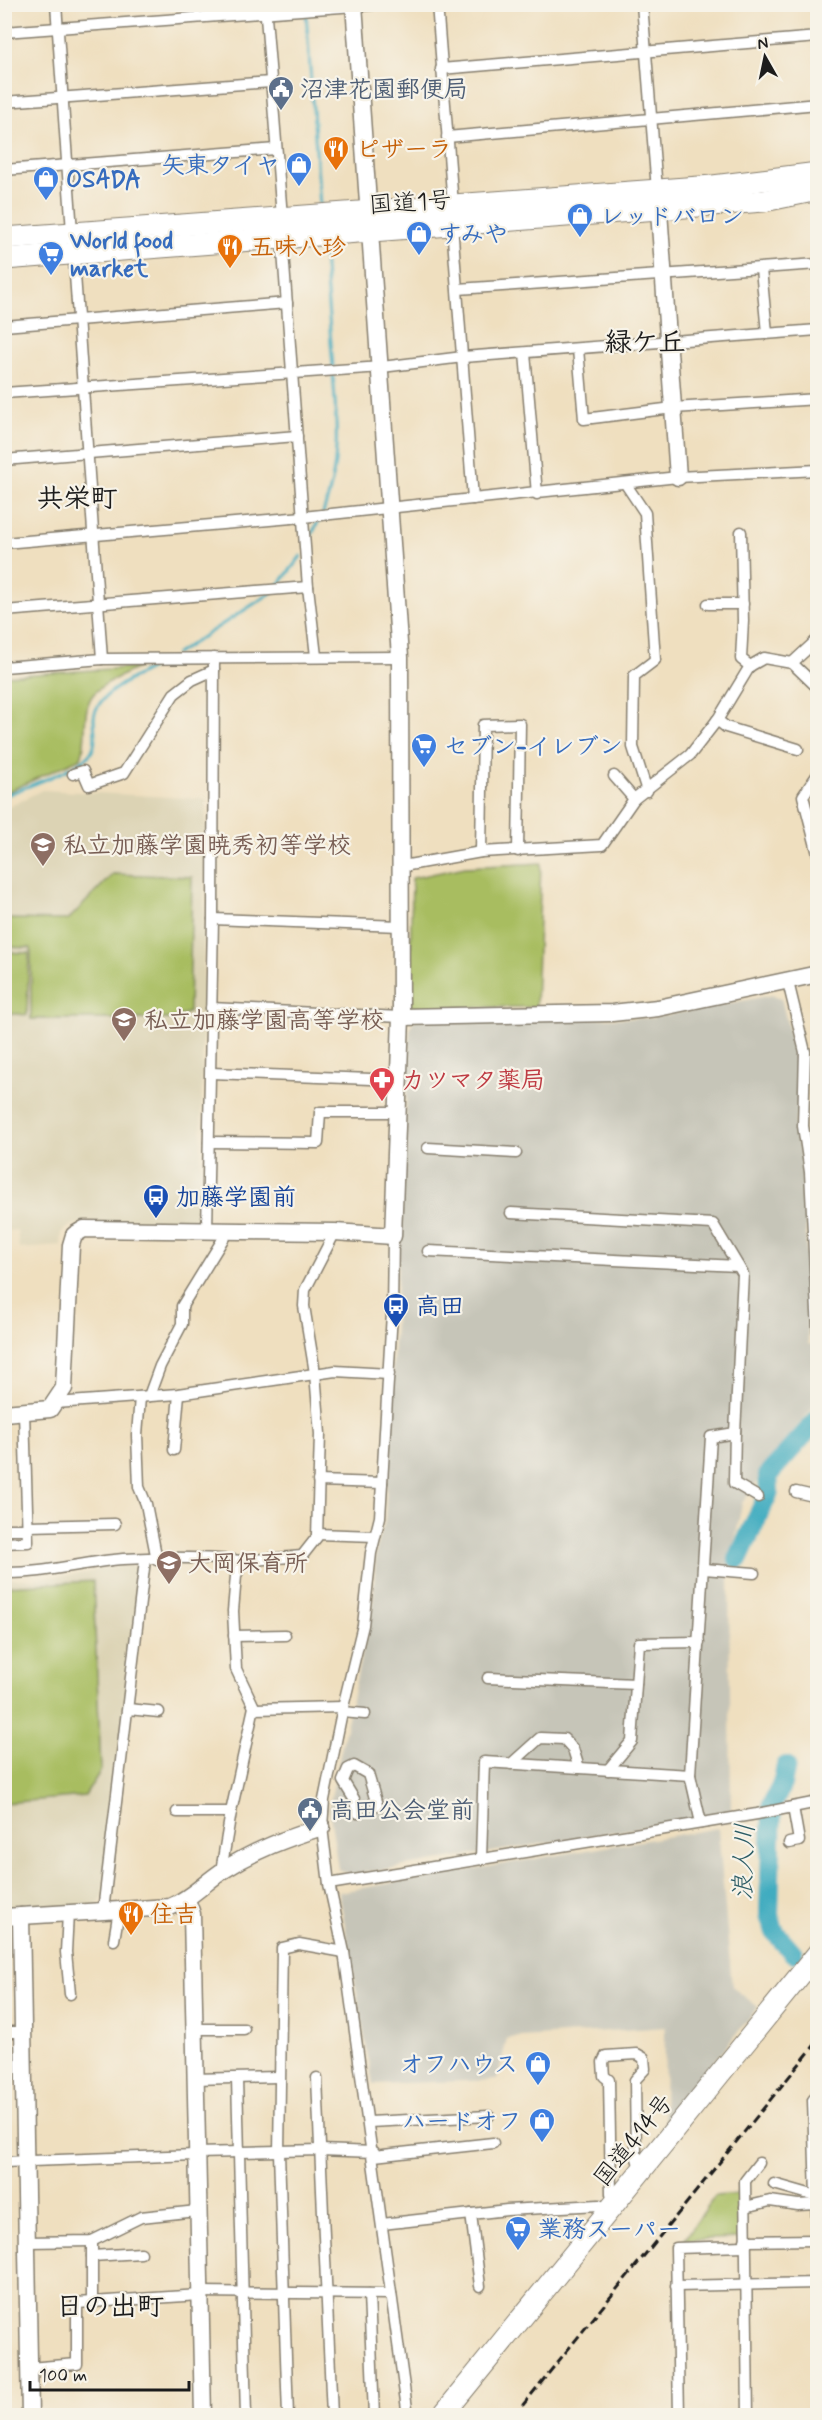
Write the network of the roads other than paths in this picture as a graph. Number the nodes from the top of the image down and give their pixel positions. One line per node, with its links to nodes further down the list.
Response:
1 (56, 4): 7 (street)
2 (382, 4): 5 (street)
3 (437, 4): 11 (street)
4 (642, 4): 10 (street)
5 (355, 6): 6 (street); 25 (street)
6 (265, 8): 7 (street); 12 (street)
7 (57, 28): 8 (street); 13 (street)
8 (4, 32)
9 (818, 37): 10 (street)
10 (646, 53): 11 (street); 16 (street)
11 (441, 69): 17 (street)
12 (271, 82): 13 (street); 18 (street)
13 (61, 97): 14 (street); 19 (street)
14 (4, 102)
15 (818, 104): 16 (street)
16 (652, 120): 17 (street); 23 (street)
17 (447, 137): 24 (street)
18 (276, 149): 19 (street); 26 (street)
19 (66, 165): 20 (street); 28 (street)
20 (4, 170)
21 (818, 173): 23 (highway, 国道1号)
22 (818, 190): 23 (highway, 国道1号)
23 (658, 199): 24 (highway, 国道1号); 32 (street)
24 (453, 215): 25 (highway, 国道1号); 33 (street)
25 (371, 221): 26 (highway, 国道1号); 43 (street)
26 (282, 227): 28 (highway, 国道1号); 34 (street)
27 (4, 238): 28 (highway, 国道1号)
28 (72, 244): 29 (highway, 国道1号); 35 (street)
29 (4, 259)
30 (818, 264): 31 (street)
31 (761, 269): 32 (street); 38 (street)
32 (664, 277): 33 (street); 39 (street)
33 (458, 289): 42 (street)
34 (287, 303): 35 (street); 44 (street)
35 (77, 320): 36 (street); 45 (street)
36 (4, 326)
37 (818, 330): 38 (street)
38 (767, 333): 39 (street)
39 (667, 341): 40 (street); 48 (street)
40 (578, 349): 41 (street); 48 (street)
41 (525, 353): 42 (street); 55 (street)
42 (463, 357): 43 (street); 56 (street)
43 (382, 367): 44 (street); 57 (street)
44 (292, 372): 45 (street); 49 (street)
45 (82, 388): 46 (street); 50 (street)
46 (4, 393)
47 (818, 399): 48 (street)
48 (673, 408): 53 (street)
49 (297, 436): 50 (street); 58 (street)
50 (87, 454): 51 (street); 60 (street)
51 (4, 460)
52 (818, 470): 53 (street)
53 (678, 477): 54 (street)
54 (625, 483): 55 (street); 82 (street)
55 (537, 494): 56 (street)
56 (474, 499): 57 (street)
57 (390, 507): 58 (street); 69 (street)
58 (303, 517): 60 (street); 62 (street)
59 (741, 532): 65 (street)
60 (94, 536): 61 (street); 63 (street)
61 (4, 543)
62 (308, 588): 63 (street); 68 (street)
63 (98, 604): 66 (street); 71 (street)
64 (708, 604): 65 (street)
65 (743, 604): 73 (street)
66 (4, 611)
67 (818, 639): 72 (street)
68 (316, 656): 69 (street); 70 (street)
69 (400, 657): 89 (street)
70 (214, 658): 71 (street); 75 (street)
71 (102, 659): 74 (street)
72 (792, 663): 73 (street); 76 (street)
73 (750, 666): 77 (street)
74 (4, 667)
75 (214, 670): 79 (street); 90 (street)
76 (818, 688)
77 (717, 720): 78 (street); 82 (street)
78 (798, 749)
79 (73, 774)
80 (818, 774): 85 (street)
81 (614, 776): 83 (street)
82 (647, 791): 83 (street)
83 (634, 799): 86 (street)
84 (818, 805): 85 (street)
85 (806, 808): 88 (street)
86 (518, 851): 87 (street); 87 (street)
87 (481, 852): 89 (street)
88 (818, 854)
89 (403, 866): 91 (street)
90 (213, 919): 91 (street); 94 (street)
91 (400, 926): 95 (street)
92 (818, 975): 93 (street)
93 (788, 982): 95 (street); 109 (street)
94 (212, 1008): 95 (street); 96 (street)
95 (401, 1017): 97 (street)
96 (211, 1073): 97 (street); 99 (street)
97 (397, 1080): 98 (street)
98 (396, 1112): 99 (street); 106 (street)
99 (209, 1142): 103 (street)
100 (428, 1148): 101 (street)
101 (516, 1153)
102 (511, 1213): 108 (street)
103 (207, 1231): 104 (street); 115 (street)
104 (228, 1231): 105 (street); 114 (street)
105 (335, 1232): 106 (street); 111 (street)
106 (393, 1236): 112 (street)
107 (428, 1251): 108 (street)
108 (738, 1266): 118 (street)
109 (816, 1277): 110 (street)
110 (818, 1331)
111 (315, 1374): 112 (street); 113 (street); 120 (street)
112 (389, 1374): 121 (street)
113 (179, 1394): 114 (street); 119 (street)
114 (144, 1396): 115 (street); 132 (street)
115 (56, 1403): 116 (street)
116 (24, 1412): 117 (street); 126 (street)
117 (4, 1413)
118 (735, 1430): 123 (street); 134 (street)
119 (174, 1450)
120 (318, 1480): 121 (street); 128 (street)
121 (382, 1483): 129 (street)
122 (796, 1492): 124 (street)
123 (758, 1497)
124 (818, 1497)
125 (114, 1524): 126 (street)
126 (28, 1528): 127 (street); 130 (street)
127 (4, 1529)
128 (317, 1534): 129 (street); 133 (street)
129 (375, 1536): 144 (street)
130 (4, 1543)
131 (145, 1560): 132 (street); 136 (street); 142 (street)
132 (157, 1560): 133 (street)
133 (242, 1561): 138 (street)
134 (704, 1569): 135 (street); 139 (street)
135 (754, 1573)
136 (4, 1574)
137 (285, 1635): 138 (street)
138 (234, 1636): 143 (street)
139 (699, 1642): 141 (street); 150 (street)
140 (488, 1678): 141 (street)
141 (636, 1684): 149 (street)
142 (128, 1709): 145 (street); 164 (street)
143 (254, 1709): 144 (street); 155 (street)
144 (343, 1710): 146 (street); 158 (street)
145 (159, 1712)
146 (365, 1714)
147 (511, 1764): 148 (street); 148 (street); 160 (street)
148 (579, 1768): 149 (street)
149 (608, 1770): 150 (street)
150 (690, 1775): 157 (street)
151 (818, 1802): 153 (street)
152 (377, 1805): 156 (street)
153 (793, 1807): 157 (street); 159 (street)
154 (177, 1812): 155 (street)
155 (231, 1812): 161 (street)
156 (358, 1813)
157 (701, 1823): 160 (street)
158 (322, 1827): 161 (street); 162 (street)
159 (789, 1844)
160 (481, 1859): 162 (street)
161 (221, 1871): 163 (street)
162 (329, 1884): 168 (street)
163 (187, 1900): 164 (street); 171 (street)
164 (111, 1911): 165 (street); 167 (street)
165 (68, 1913): 166 (street); 170 (street)
166 (13, 1917): 174 (street)
167 (114, 1940)
168 (345, 1952): 175 (street); 181 (street)
169 (818, 1953): 191 (highway, 国道414号)
170 (70, 1994)
171 (194, 2029): 172 (street); 177 (street)
172 (244, 2029)
173 (4, 2032): 174 (street)
174 (23, 2032): 188 (street)
175 (278, 2077): 178 (street); 184 (street)
176 (316, 2078): 183 (street)
177 (194, 2079): 178 (street); 185 (street)
178 (237, 2079): 186 (street)
179 (815, 2097): 193 (street)
180 (489, 2116): 181 (street)
181 (369, 2122): 187 (street)
182 (493, 2143): 187 (street)
183 (320, 2150): 184 (street); 187 (street); 214 (street)
184 (279, 2153): 186 (street); 211 (street)
185 (196, 2154): 186 (street); 188 (street); 196 (street)
186 (238, 2154): 213 (street)
187 (374, 2154): 198 (street)
188 (26, 2161): 189 (street); 200 (street)
189 (4, 2162)
190 (759, 2163): 195 (street)
191 (641, 2170): 194 (highway, 国道414号); 194 (street)
192 (774, 2184): 193 (street)
193 (816, 2200): 195 (street); 199 (street)
194 (611, 2207): 197 (street); 226 (highway, 国道414号)
195 (745, 2207): 202 (street)
196 (197, 2211): 201 (street); 212 (street)
197 (471, 2214): 198 (street); 209 (street)
198 (382, 2224): 216 (street)
199 (817, 2240): 202 (street); 203 (street)
200 (27, 2241): 201 (street); 218 (street)
201 (92, 2241): 205 (street)
202 (745, 2244): 208 (street); 210 (street)
203 (817, 2247): 206 (street)
204 (141, 2253): 205 (street)
205 (92, 2256): 217 (street)
206 (818, 2261)
207 (818, 2283): 208 (street)
208 (745, 2284): 210 (street); 228 (street)
209 (480, 2286)
210 (676, 2286): 227 (street)
211 (284, 2292): 213 (street); 214 (street); 222 (street)
212 (200, 2293): 213 (street); 217 (street); 220 (street)
213 (244, 2293): 221 (street)
214 (327, 2294): 215 (street); 223 (street)
215 (369, 2294): 216 (street); 224 (street)
216 (391, 2294): 225 (street)
217 (92, 2302): 218 (street)
218 (29, 2368): 219 (street)
219 (30, 2415)
220 (203, 2415)
221 (246, 2415)
222 (288, 2415)
223 (332, 2415)
224 (374, 2415)
225 (408, 2415)
226 (442, 2415)
227 (679, 2415)
228 (748, 2415)

